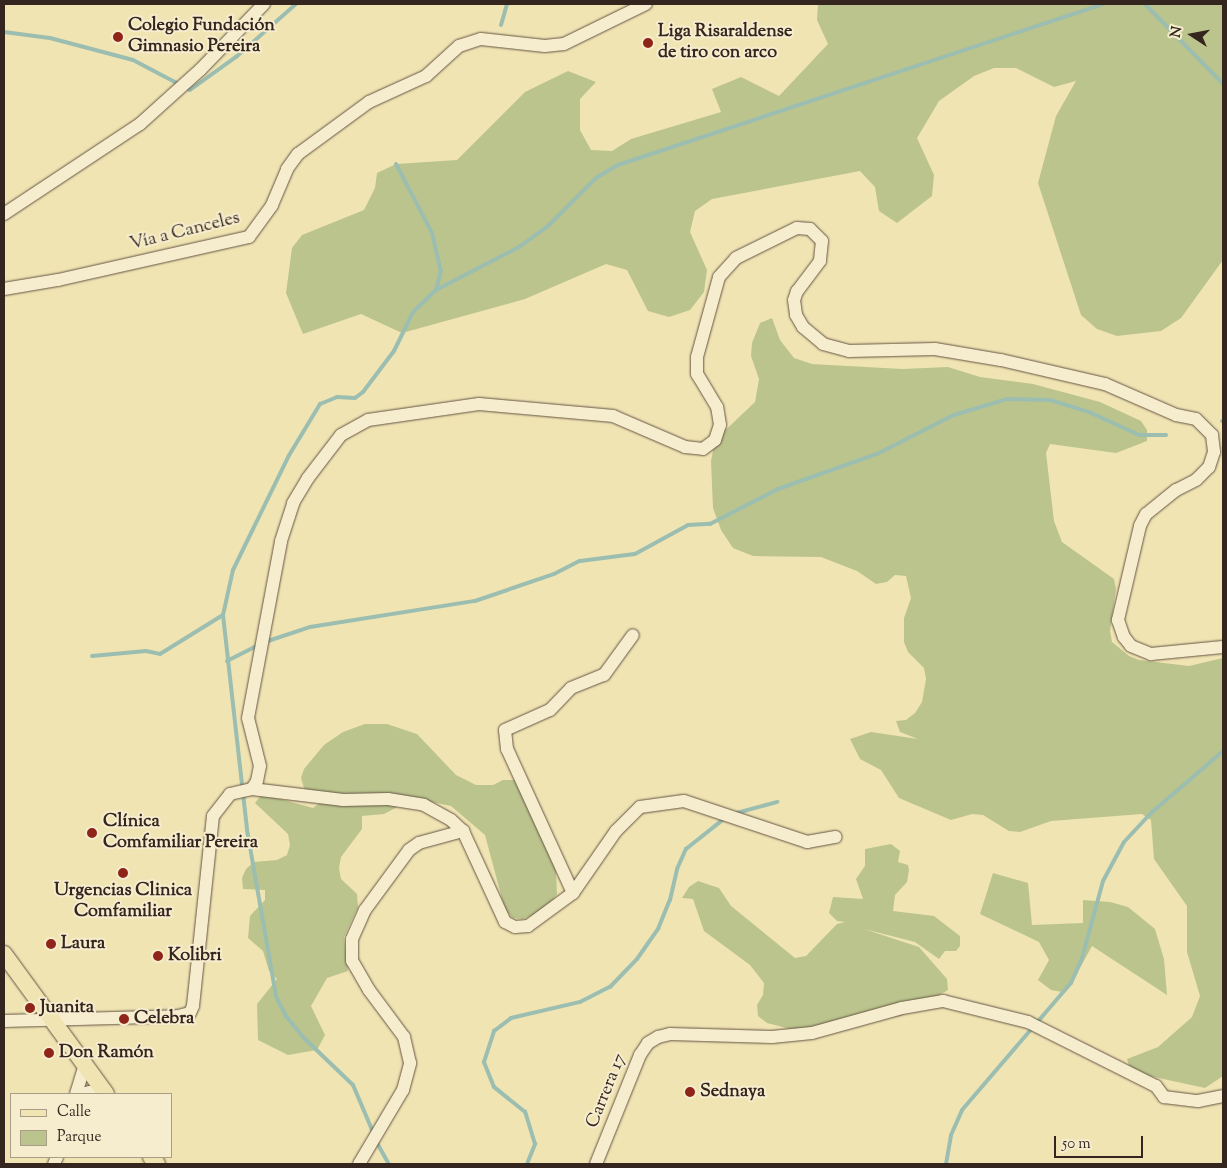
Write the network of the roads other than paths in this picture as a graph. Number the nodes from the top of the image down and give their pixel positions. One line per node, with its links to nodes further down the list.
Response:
1 (264, 4): 3 (street)
2 (646, 4): 4 (street, Vía a Canceles)
3 (4, 214)
4 (4, 289)
5 (633, 634): 10 (street)
6 (1223, 647): 7 (street)
7 (252, 789): 8 (street); 12 (street)
8 (463, 831): 10 (street); 18 (street)
9 (836, 837): 10 (street)
10 (573, 893)
11 (4, 954): 12 (main road)
12 (54, 1018): 13 (street); 14 (main road)
13 (4, 1021)
14 (86, 1066): 15 (street); 16 (main road)
15 (78, 1093)
16 (105, 1093)
17 (1223, 1096): 19 (street, Carrera 17)
18 (359, 1164)
19 (596, 1164)

